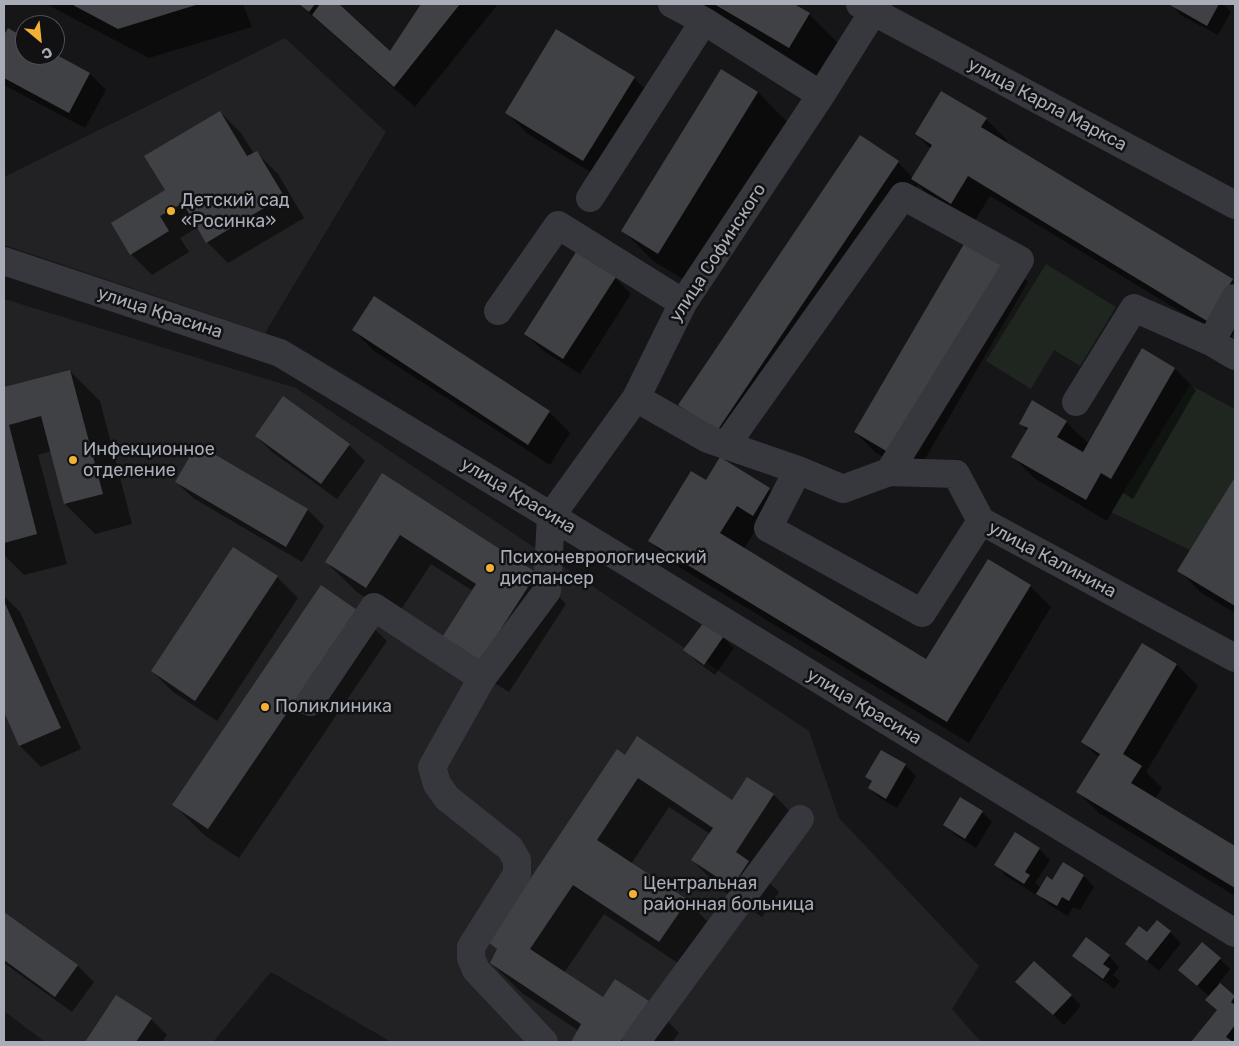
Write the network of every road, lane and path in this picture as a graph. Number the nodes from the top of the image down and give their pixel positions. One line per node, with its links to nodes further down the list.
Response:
1 (672, 4): 3 (street)
2 (871, 7): 4 (street, улица Софинского); 6 (street, улица Карла Маркса)
3 (704, 21): 4 (street); 5 (street)
4 (821, 95): 9 (street, улица Софинского)
5 (590, 198)
6 (1235, 205)
7 (4, 261): 18 (street, улица Красина)
8 (1235, 298): 11 (street)
9 (683, 302): 10 (street); 13 (street, улица Софинского)
10 (498, 311)
11 (1211, 342): 12 (street); 14 (street)
12 (1235, 356)
13 (636, 398): 15 (street, улица Калинина); 18 (street, улица Софинского)
14 (1076, 402)
15 (726, 445): 16 (street, улица Калинина); 17 (street)
16 (798, 470): 17 (street, улица Калинина); 19 (street)
17 (890, 472): 19 (street, улица Калинина)
18 (551, 516): 21 (street); 24 (street, улица Красина)
19 (981, 522): 20 (street, улица Калинина)
20 (1235, 658)
21 (482, 678): 22 (street); 25 (street)
22 (310, 702)
23 (800, 819): 26 (street)
24 (1235, 933)
25 (544, 1042)
26 (636, 1042)

